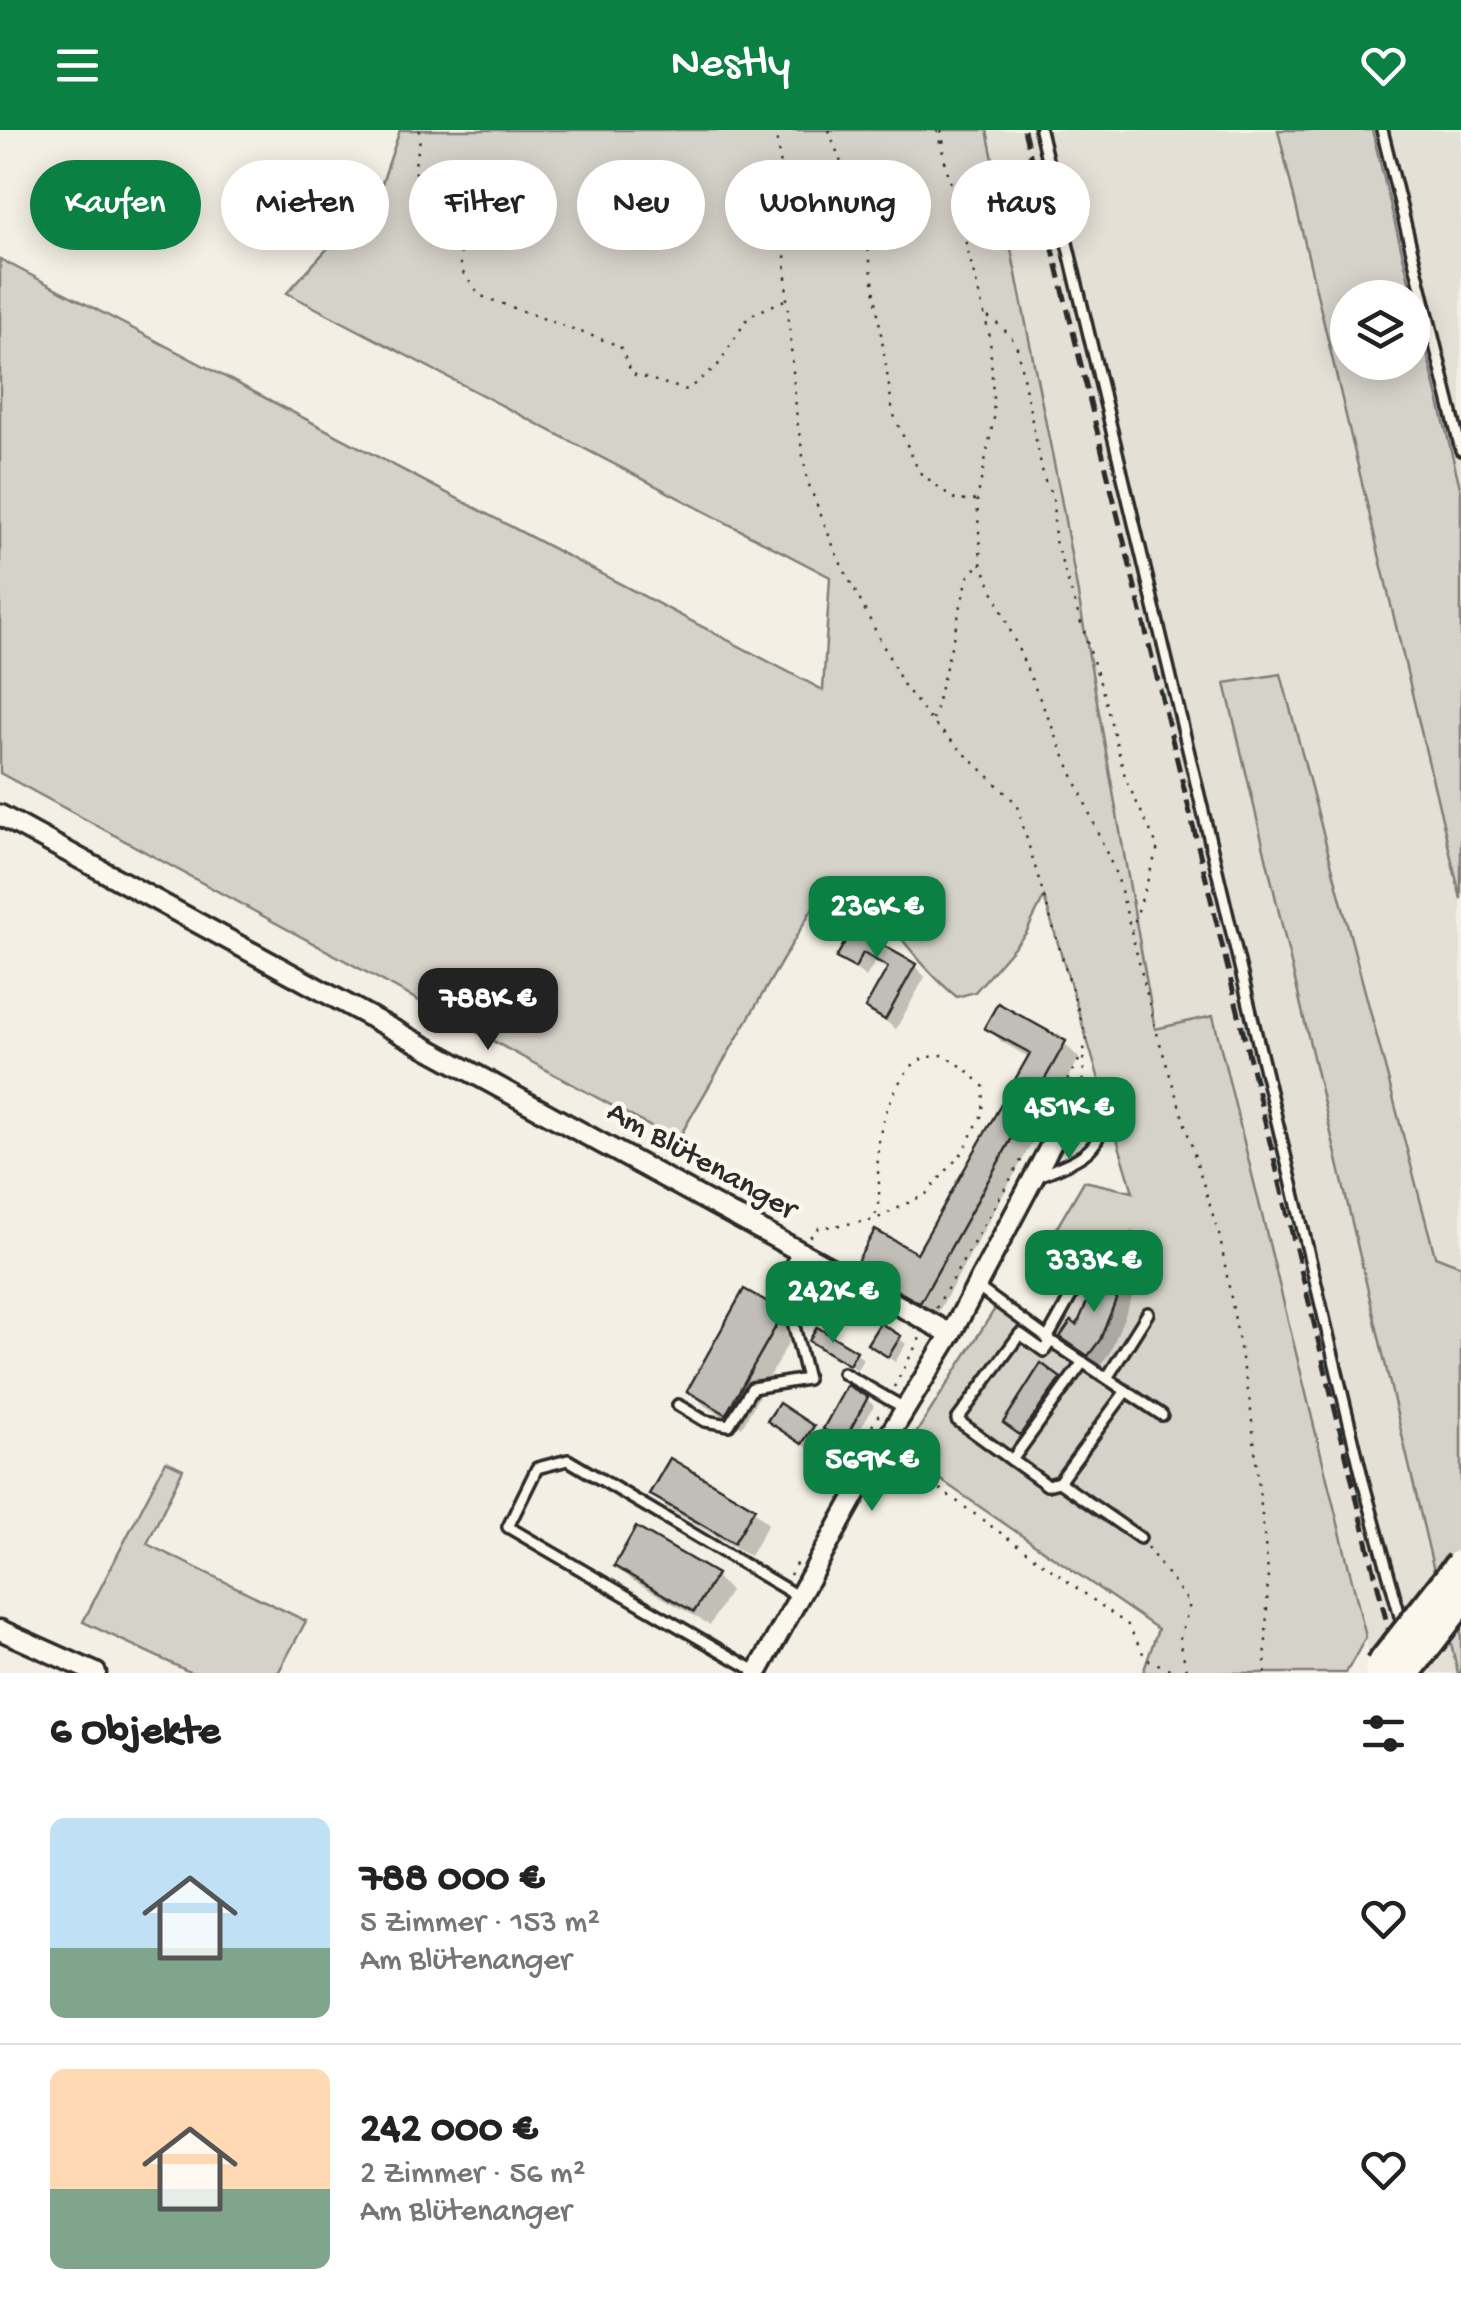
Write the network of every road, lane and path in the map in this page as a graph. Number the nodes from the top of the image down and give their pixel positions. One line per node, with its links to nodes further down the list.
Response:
1 (419, 130): 7 (path)
2 (775, 130): 7 (path)
3 (829, 130): 10 (path)
4 (939, 130): 8 (path)
5 (1040, 130): 49 (lane)
6 (1382, 130): 9 (lane)
7 (787, 299): 12 (path)
8 (985, 316): 10 (path); 14 (path)
9 (1461, 450)
10 (977, 500): 11 (path)
11 (981, 563): 12 (path); 14 (path)
12 (932, 722): 15 (path)
13 (0, 815): 22 (street, Am Blütenanger)
14 (1132, 932): 48 (path)
15 (1083, 1053): 16 (path); 17 (path)
16 (1070, 1122): 19 (street); 19 (lane)
17 (1035, 1137)
18 (1026, 1154): 25 (path)
19 (1034, 1178): 23 (street)
20 (874, 1220): 20 (path); 22 (path)
21 (1093, 1244): 27 (lane)
22 (798, 1249): 25 (street, Am Blütenanger); 32 (lane)
23 (976, 1286): 26 (street); 27 (lane)
24 (1148, 1313): 30 (lane)
25 (929, 1320): 26 (street, Am Blütenanger)
26 (950, 1334): 33 (street)
27 (1049, 1340): 28 (lane); 36 (lane)
28 (1083, 1362): 30 (lane); 36 (lane)
29 (843, 1373): 33 (lane)
30 (1107, 1378): 31 (lane)
31 (1126, 1391): 34 (lane); 37 (lane)
32 (678, 1405)
33 (906, 1409): 35 (street)
34 (1162, 1415)
35 (882, 1447): 40 (street); 46 (path)
36 (1012, 1460): 37 (lane)
37 (1059, 1482): 38 (lane)
38 (1140, 1538): 47 (path)
39 (1461, 1565): 43 (main road, bridge)
40 (799, 1597): 44 (street); 44 (lane)
41 (1461, 1599): 43 (main road, bridge)
42 (0, 1630): 45 (street)
43 (1392, 1670)
44 (757, 1672)
45 (96, 1673)
46 (1178, 1673)
47 (1188, 1673)
48 (1265, 1673)
49 (1416, 1673)

